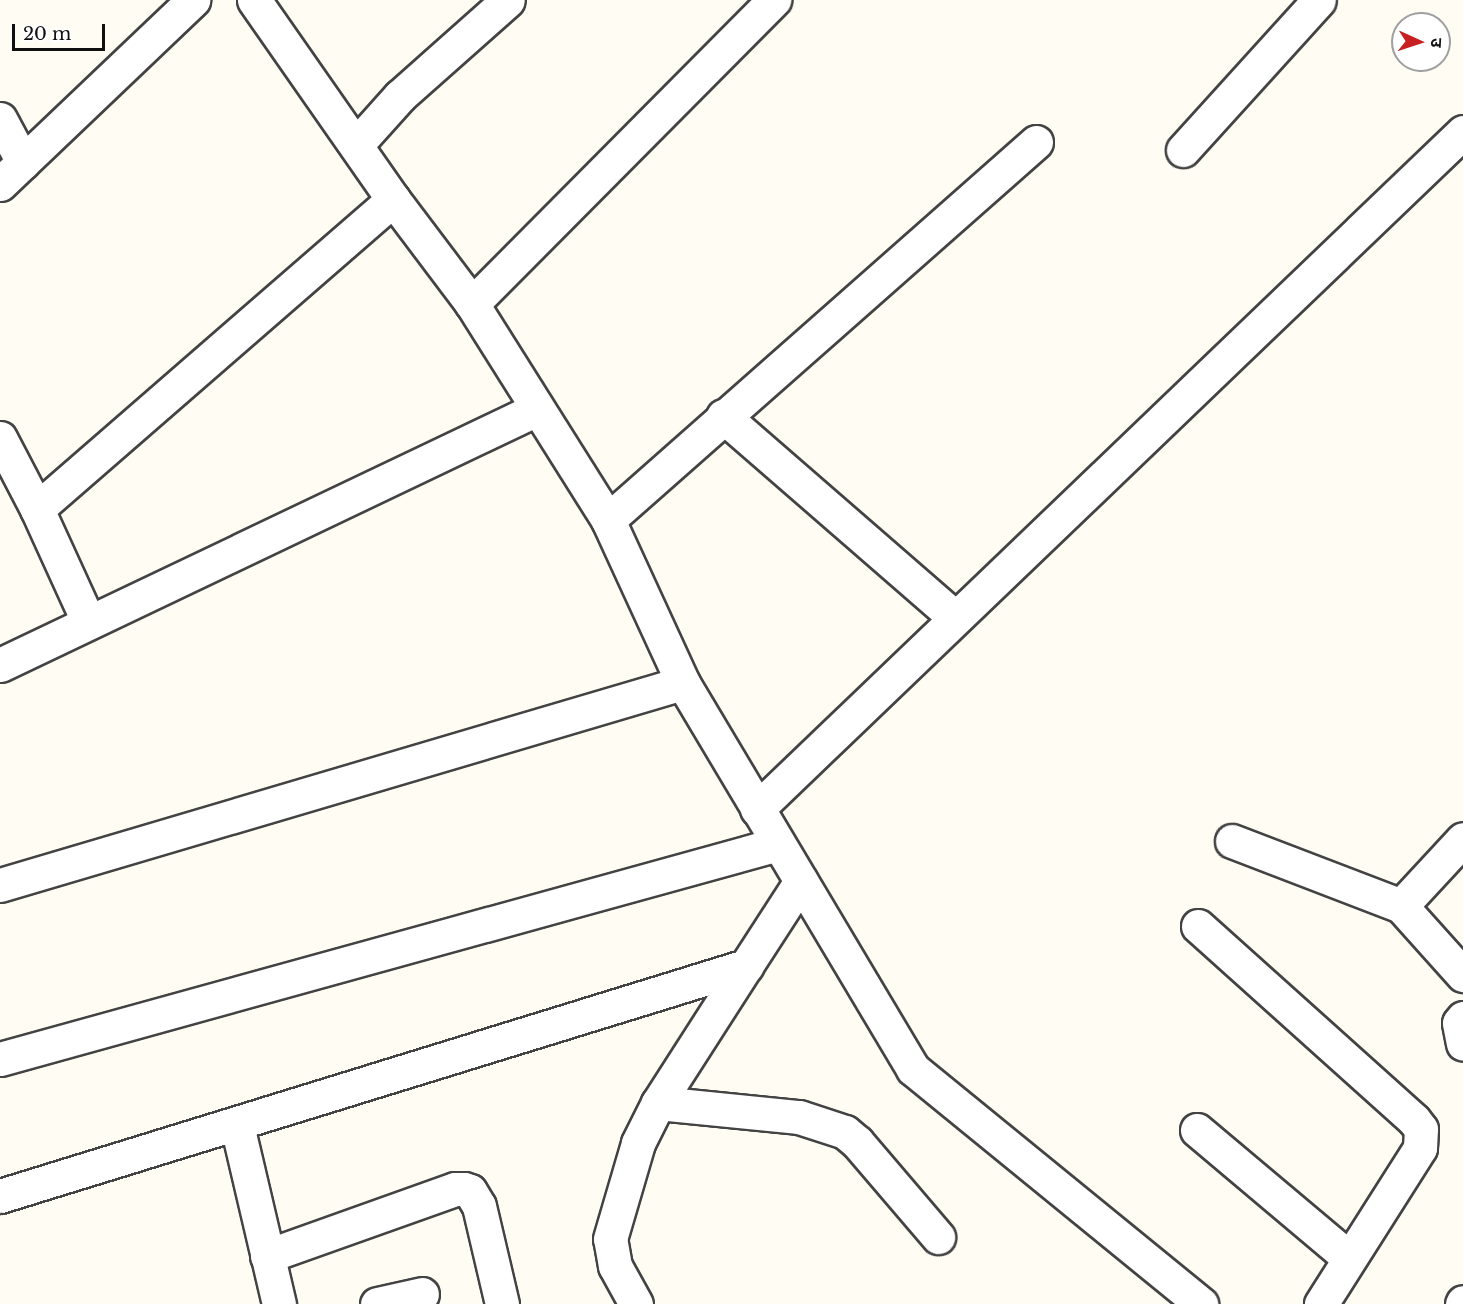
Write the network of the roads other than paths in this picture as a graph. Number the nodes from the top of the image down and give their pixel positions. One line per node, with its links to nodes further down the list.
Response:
1 (193, 0): 11 (street)
2 (254, 0): 9 (street)
3 (508, 0): 9 (street)
4 (774, 0): 13 (street)
5 (1319, 0): 10 (street)
6 (0, 119): 11 (street)
7 (1463, 132): 19 (street)
8 (1036, 142): 15 (street)
9 (356, 145): 12 (street)
10 (1183, 150)
11 (12, 173)
12 (393, 199): 13 (street); 17 (street)
13 (472, 304): 14 (street)
14 (537, 409): 18 (street); 20 (street)
15 (723, 416): 18 (street); 19 (street)
16 (0, 438): 17 (street)
17 (37, 509): 20 (street)
18 (608, 520): 22 (street)
19 (954, 618): 23 (street)
20 (87, 621): 21 (street)
21 (0, 665)
22 (683, 683): 23 (street); 28 (street)
23 (757, 809): 26 (street)
24 (1463, 839): 29 (street)
25 (1232, 841): 29 (street)
26 (778, 844): 27 (street); 35 (street)
27 (801, 881): 31 (street); 48 (street)
28 (0, 885)
29 (1401, 906): 32 (street)
30 (1198, 926): 42 (street)
31 (746, 966): 36 (street); 37 (street)
32 (1463, 975)
33 (1463, 1018): 34 (street)
34 (1463, 1044)
35 (0, 1059)
36 (658, 1103): 40 (street); 47 (street)
37 (237, 1125): 39 (street); 41 (street)
38 (1197, 1130): 42 (street)
39 (0, 1196)
40 (938, 1237)
41 (267, 1256): 44 (street); 46 (street)
42 (1348, 1257): 49 (street)
43 (422, 1294): 45 (street)
44 (279, 1304)
45 (377, 1304)
46 (502, 1304)
47 (636, 1304)
48 (1201, 1304)
49 (1321, 1304)

